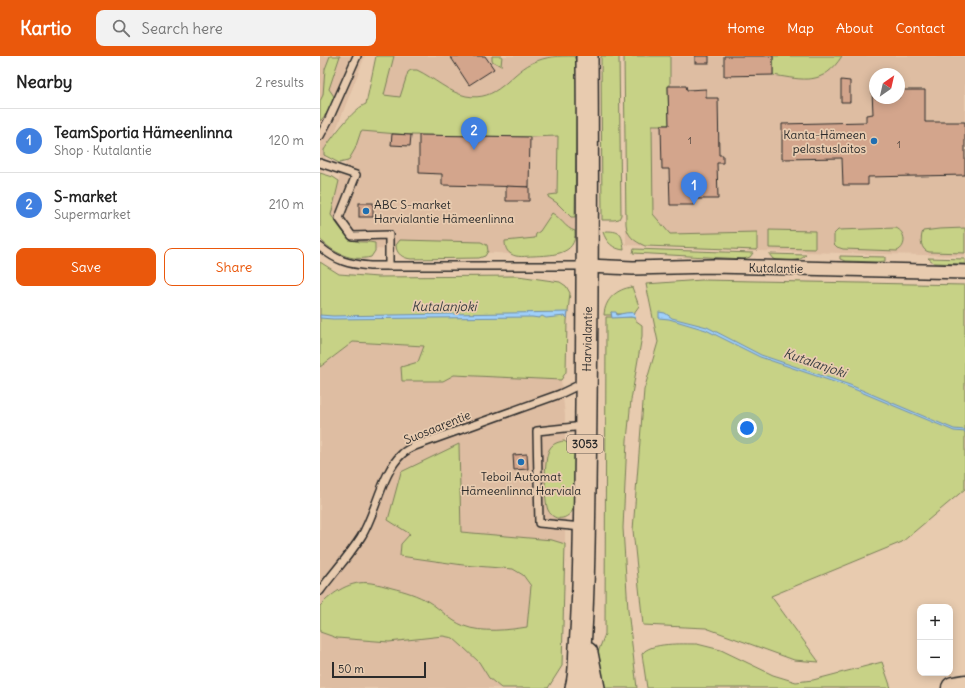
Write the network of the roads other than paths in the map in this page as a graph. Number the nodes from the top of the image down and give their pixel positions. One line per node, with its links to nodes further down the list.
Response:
1 (357, 56): 3 (lane)
2 (588, 56): 7 (main road, Harvialantie / 3053)
3 (320, 136)
4 (320, 163): 6 (lane)
5 (320, 247): 6 (lane)
6 (390, 266): 7 (lane)
7 (588, 266): 8 (street, Kutalantie); 9 (main road, Harvialantie / 3053)
8 (965, 272)
9 (586, 381): 10 (main road, Harvialantie / 3053); 12 (lane, Suosaarentie)
10 (586, 426): 11 (main road, Harvialantie / 3053); 11 (lane)
11 (584, 527): 13 (main road, Harvialantie / 3053)
12 (320, 591)
13 (582, 622): 15 (main road, Harvialantie / 3053); 16 (main road, Harvialantie / 3053)
14 (965, 686): 17 (highway)
15 (576, 688)
16 (594, 688)
17 (953, 688)

